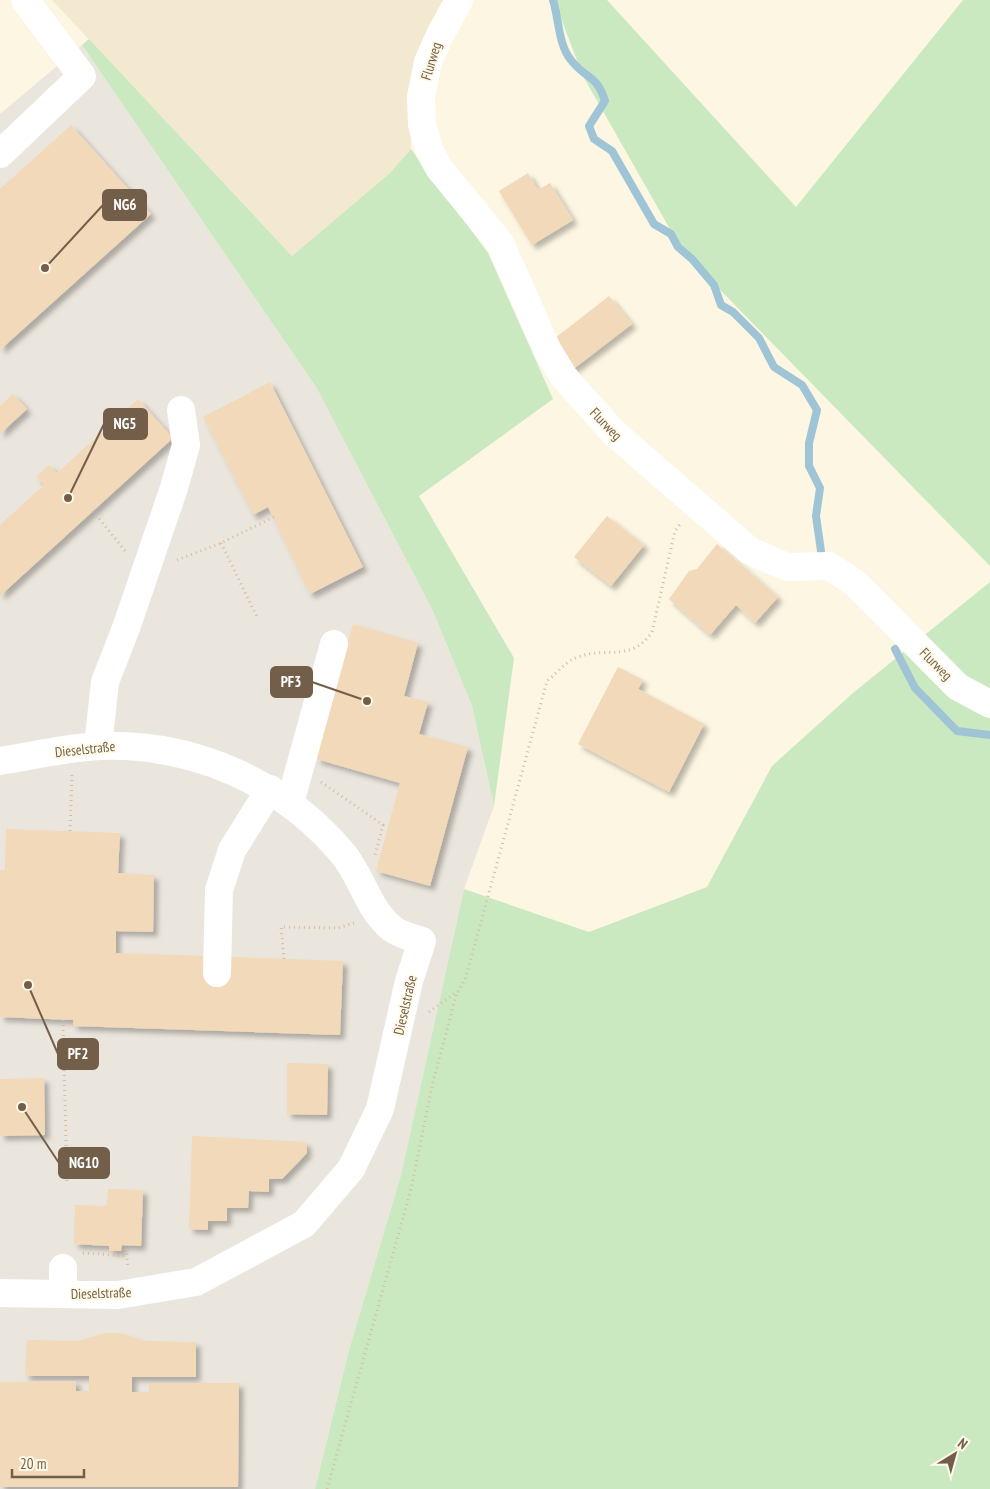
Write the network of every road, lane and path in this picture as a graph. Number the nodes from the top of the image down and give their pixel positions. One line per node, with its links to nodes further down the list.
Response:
1 (24, 0): 3 (street)
2 (459, 0): 5 (street, Flurweg)
3 (0, 154)
4 (181, 410): 9 (street)
5 (694, 504): 12 (street, Flurweg); 29 (path)
6 (93, 512): 9 (path)
7 (274, 517): 8 (path)
8 (221, 543): 9 (path); 10 (path)
9 (144, 573): 13 (street)
10 (257, 616)
11 (334, 644): 16 (street)
12 (990, 704)
13 (86, 748): 14 (street, Dieselstraße); 16 (street, Dieselstraße); 17 (path)
14 (0, 761)
15 (335, 790): 18 (path)
16 (280, 796): 21 (street); 27 (street, Dieselstraße)
17 (70, 831)
18 (373, 862)
19 (358, 922): 20 (path)
20 (284, 959)
21 (217, 972)
22 (63, 1020): 23 (path)
23 (67, 1183)
24 (121, 1249): 25 (path)
25 (127, 1256): 26 (path); 27 (path)
26 (128, 1268)
27 (69, 1272): 28 (street, Dieselstraße)
28 (0, 1293)
29 (327, 1489)

